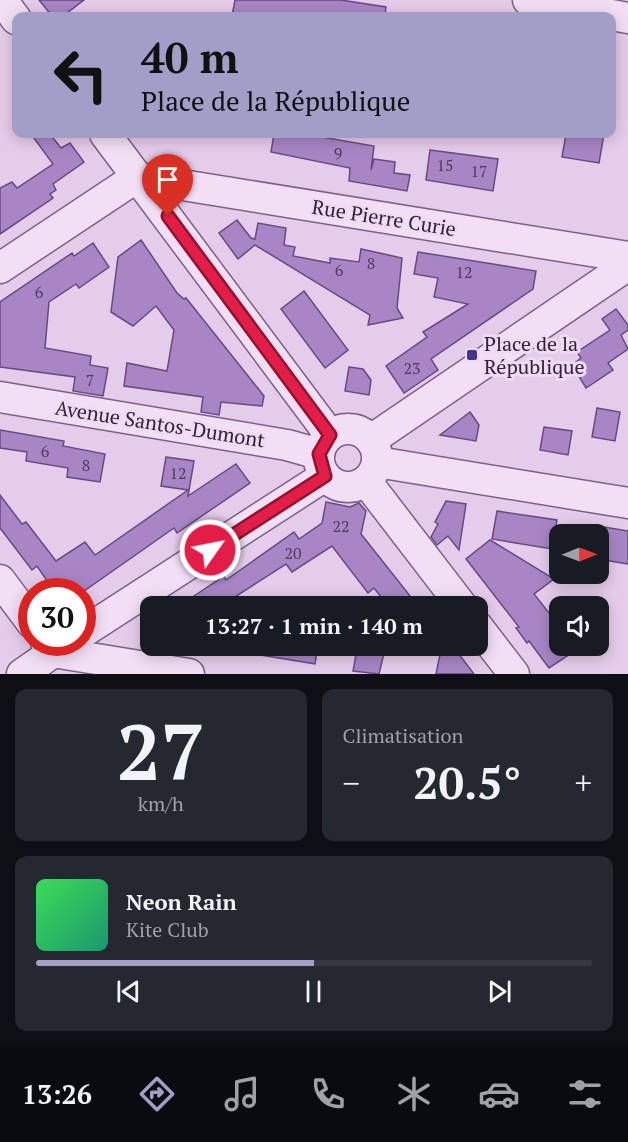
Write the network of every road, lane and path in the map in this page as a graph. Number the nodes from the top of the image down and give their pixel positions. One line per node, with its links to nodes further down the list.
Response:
1 (2, 0): 4 (street)
2 (528, 0): 3 (street)
3 (595, 12)
4 (12, 14)
5 (108, 138): 6 (street)
6 (139, 178): 7 (street, Rue Pierre Curie); 9 (street); 11 (street)
7 (628, 257)
8 (628, 266): 12 (street)
9 (0, 268)
10 (0, 397): 11 (street, Avenue Santos-Dumont)
11 (325, 455): 12 (street); 12 (street); 17 (street)
12 (371, 461): 13 (street); 15 (street)
13 (628, 503)
14 (0, 580): 16 (street)
15 (456, 596)
16 (18, 604)
17 (96, 623)
18 (488, 640): 23 (street)
19 (96, 654): 22 (street)
20 (43, 656): 21 (street)
21 (22, 674)
22 (189, 674)
23 (514, 674)

